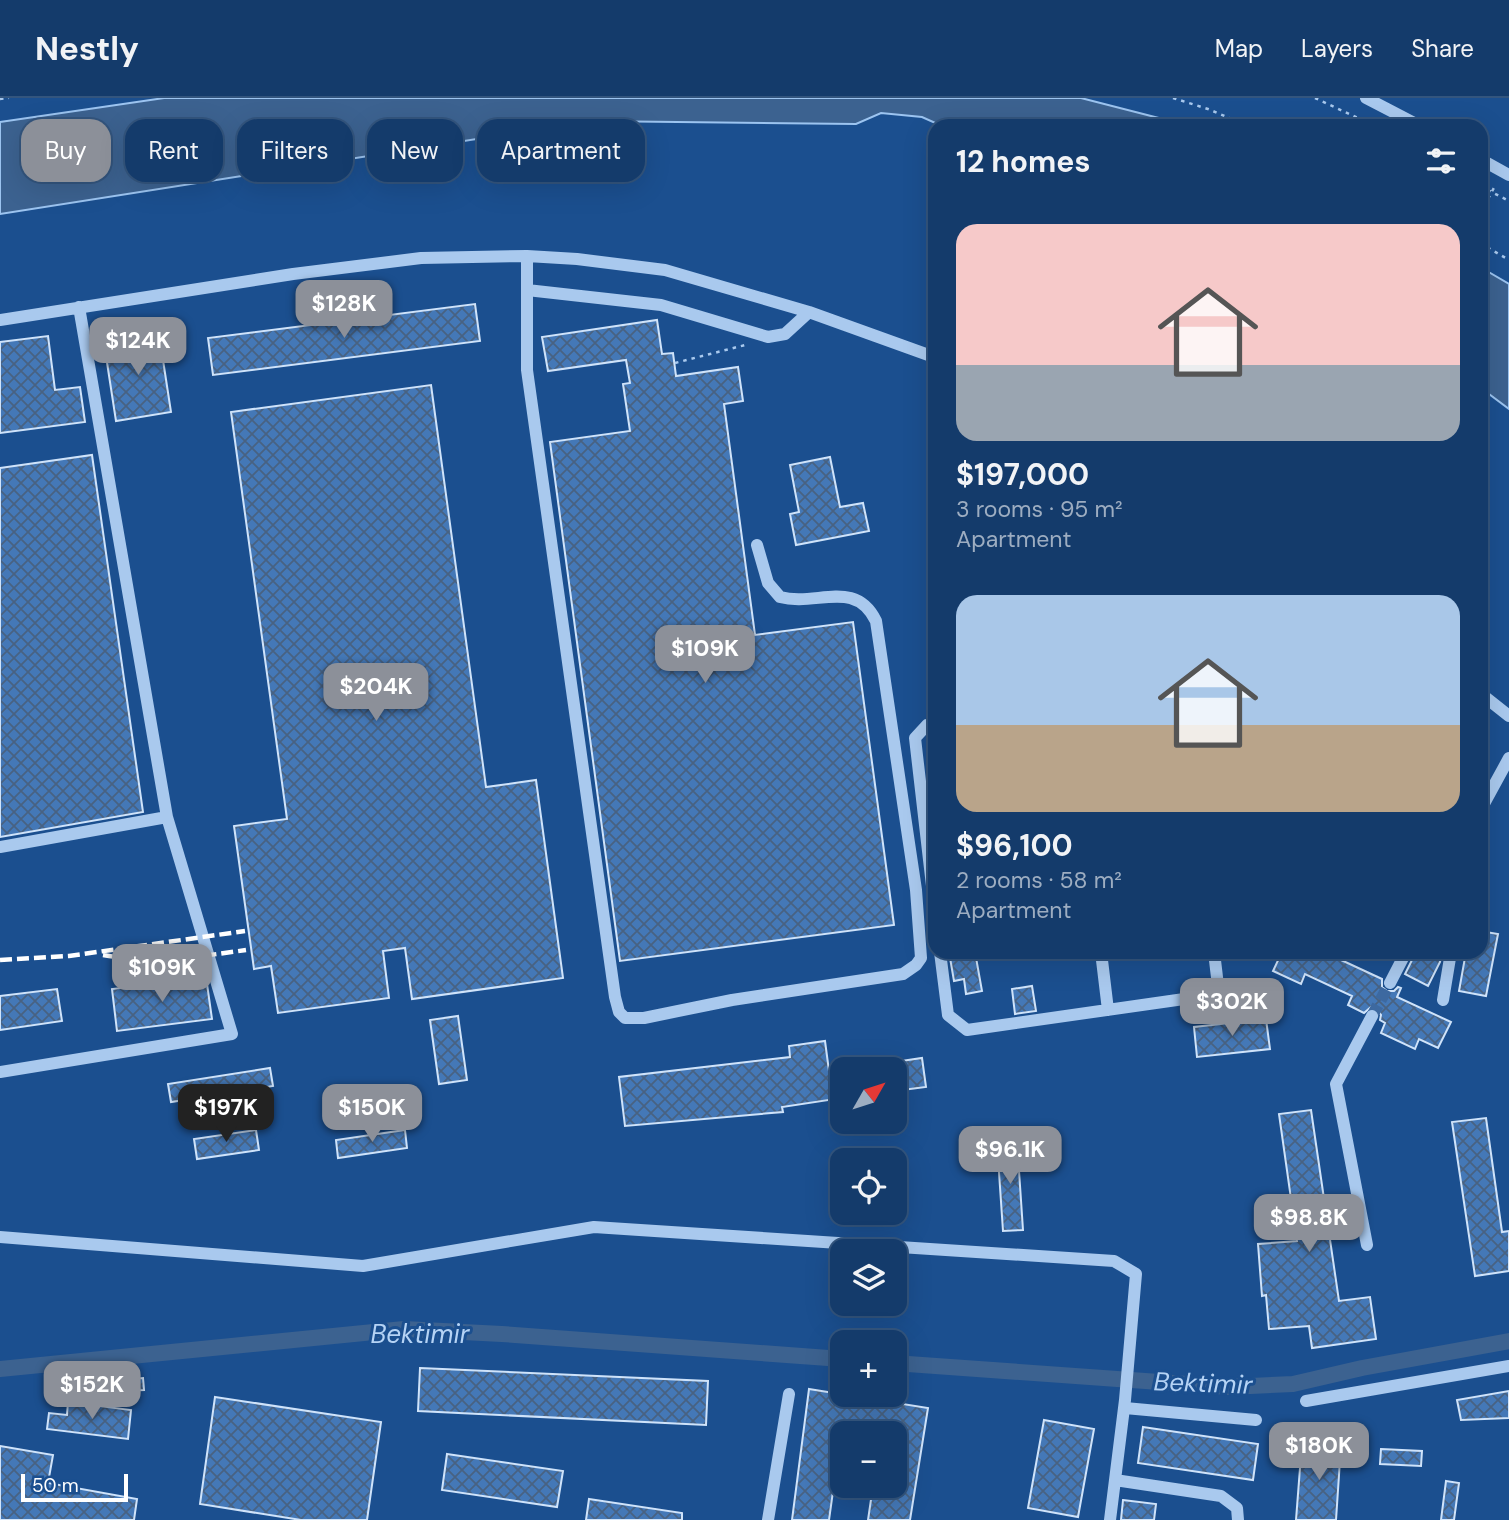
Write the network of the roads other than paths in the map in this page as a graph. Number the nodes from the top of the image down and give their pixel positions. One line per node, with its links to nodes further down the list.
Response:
1 (1366, 98): 2 (street)
2 (1406, 119)
3 (1488, 163): 4 (street)
4 (1506, 173)
5 (527, 256): 6 (street); 7 (street); 8 (street)
6 (527, 290): 8 (street); 11 (street)
7 (79, 307): 9 (street); 17 (street)
8 (809, 312): 10 (street)
9 (0, 320)
10 (928, 355)
11 (758, 545)
12 (1488, 700): 13 (street)
13 (1509, 716)
14 (928, 725): 18 (street)
15 (1509, 758): 16 (street)
16 (1488, 796)
17 (167, 817): 19 (street); 29 (street)
18 (928, 835)
19 (0, 847)
20 (941, 959): 27 (street)
21 (1102, 959): 27 (street)
22 (1215, 959): 27 (street)
23 (1402, 959): 25 (street)
24 (1450, 959): 26 (street)
25 (1390, 983)
26 (1443, 1000)
27 (1108, 1010)
28 (1372, 1016): 31 (street)
29 (0, 1072)
30 (0, 1237): 35 (street)
31 (1367, 1245)
32 (1509, 1366): 34 (street)
33 (789, 1394): 38 (street)
34 (1306, 1401)
35 (1125, 1404): 36 (street); 37 (street)
36 (1256, 1420)
37 (1115, 1480): 39 (street); 40 (street)
38 (768, 1520)
39 (1110, 1520)
40 (1238, 1520)

